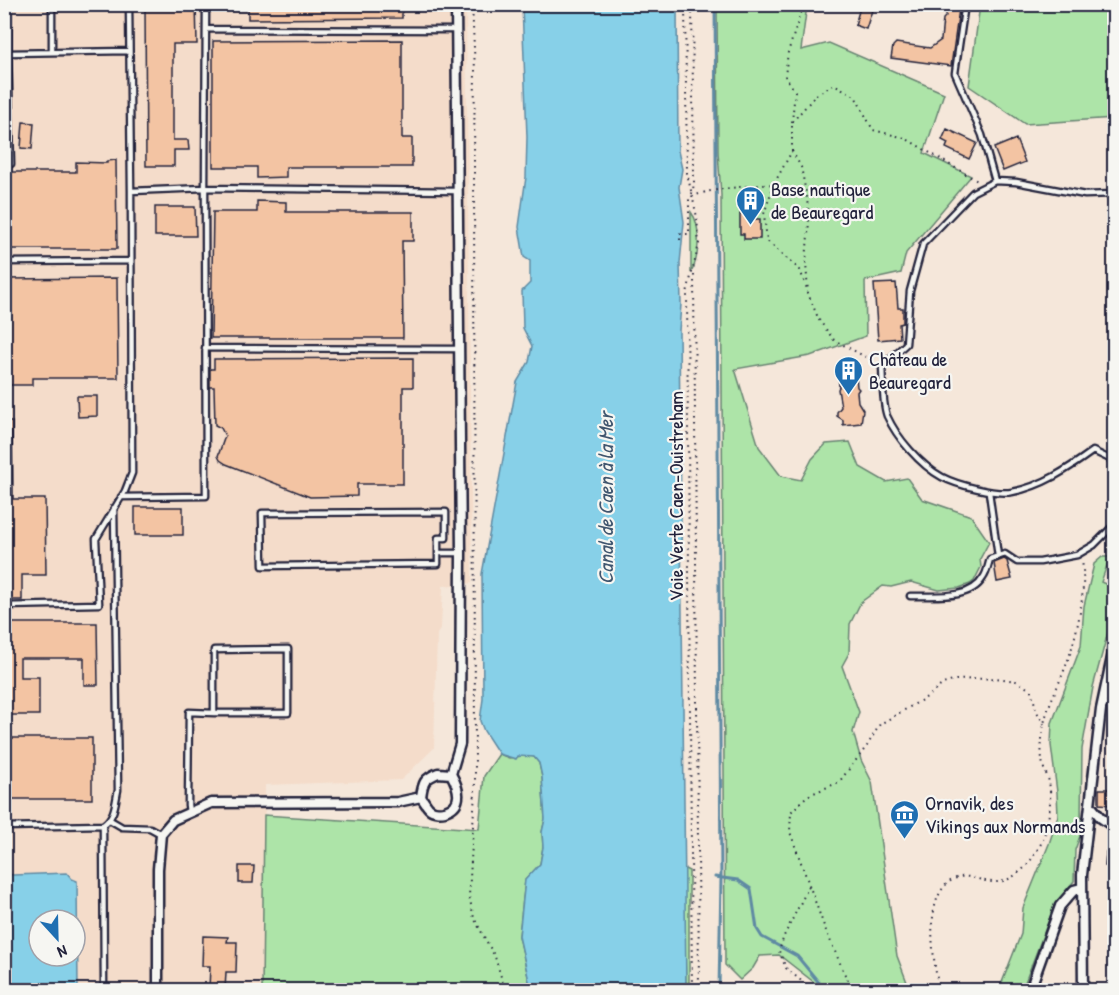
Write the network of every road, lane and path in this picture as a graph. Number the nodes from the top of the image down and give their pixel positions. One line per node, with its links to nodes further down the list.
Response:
1 (8, 4): 15 (lane)
2 (52, 4): 14 (lane)
3 (129, 4): 13 (lane)
4 (206, 4): 11 (lane)
5 (456, 4): 12 (street)
6 (472, 4): 66 (path)
7 (686, 4): 26 (path, Voie Verte Caen-Ouistreham)
8 (692, 4): 26 (path)
9 (804, 4): 16 (path)
10 (965, 4): 19 (lane)
11 (206, 29): 12 (lane); 22 (lane)
12 (456, 30): 24 (street)
13 (129, 51): 14 (lane); 23 (lane)
14 (52, 52): 15 (lane)
15 (6, 53): 18 (lane)
16 (792, 122): 17 (path); 21 (path)
17 (792, 151): 20 (path); 33 (path)
18 (4, 164)
19 (995, 181): 21 (lane); 25 (lane)
20 (774, 184): 26 (path); 33 (path)
21 (986, 186): 36 (lane)
22 (205, 188): 23 (lane); 24 (lane); 34 (lane)
23 (131, 191): 30 (lane)
24 (457, 191): 35 (street)
25 (1114, 194)
26 (691, 196): 28 (path); 32 (path, Voie Verte Caen-Ouistreham)
27 (680, 228): 28 (path)
28 (680, 234): 29 (path)
29 (680, 240)
30 (131, 261): 31 (lane); 39 (lane)
31 (4, 262)
32 (693, 272): 67 (path, Voie Verte Caen-Ouistreham); 68 (path)
33 (808, 292): 36 (path)
34 (205, 348): 35 (lane); 39 (lane)
35 (459, 349): 44 (street)
36 (882, 366): 38 (lane)
37 (1114, 461): 38 (lane)
38 (990, 492): 45 (lane)
39 (121, 497): 40 (lane)
40 (114, 508): 47 (lane); 57 (lane)
41 (1114, 525): 42 (lane)
42 (1081, 552): 45 (lane); 52 (path)
43 (438, 553): 43 (lane); 44 (lane)
44 (461, 554): 53 (street)
45 (998, 556): 46 (lane)
46 (910, 596)
47 (4, 606)
48 (1114, 648): 50 (street)
49 (1114, 704): 50 (lane)
50 (1102, 706): 55 (street)
51 (214, 713): 51 (lane); 56 (lane)
52 (1044, 724): 62 (path); 71 (path)
53 (451, 774): 54 (street); 54 (street)
54 (422, 797): 56 (street)
55 (1090, 805): 60 (street); 63 (street)
56 (189, 812): 61 (street)
57 (110, 820): 58 (lane); 61 (lane)
58 (103, 825): 59 (lane); 64 (lane)
59 (4, 827)
60 (1114, 827)
61 (162, 834): 65 (street)
62 (809, 886): 69 (path); 70 (path)
63 (1082, 888): 72 (street); 73 (street)
64 (104, 990)
65 (158, 990)
66 (505, 990)
67 (692, 990)
68 (699, 990)
69 (812, 990)
70 (855, 990)
71 (939, 990)
72 (1030, 990)
73 (1083, 990)

